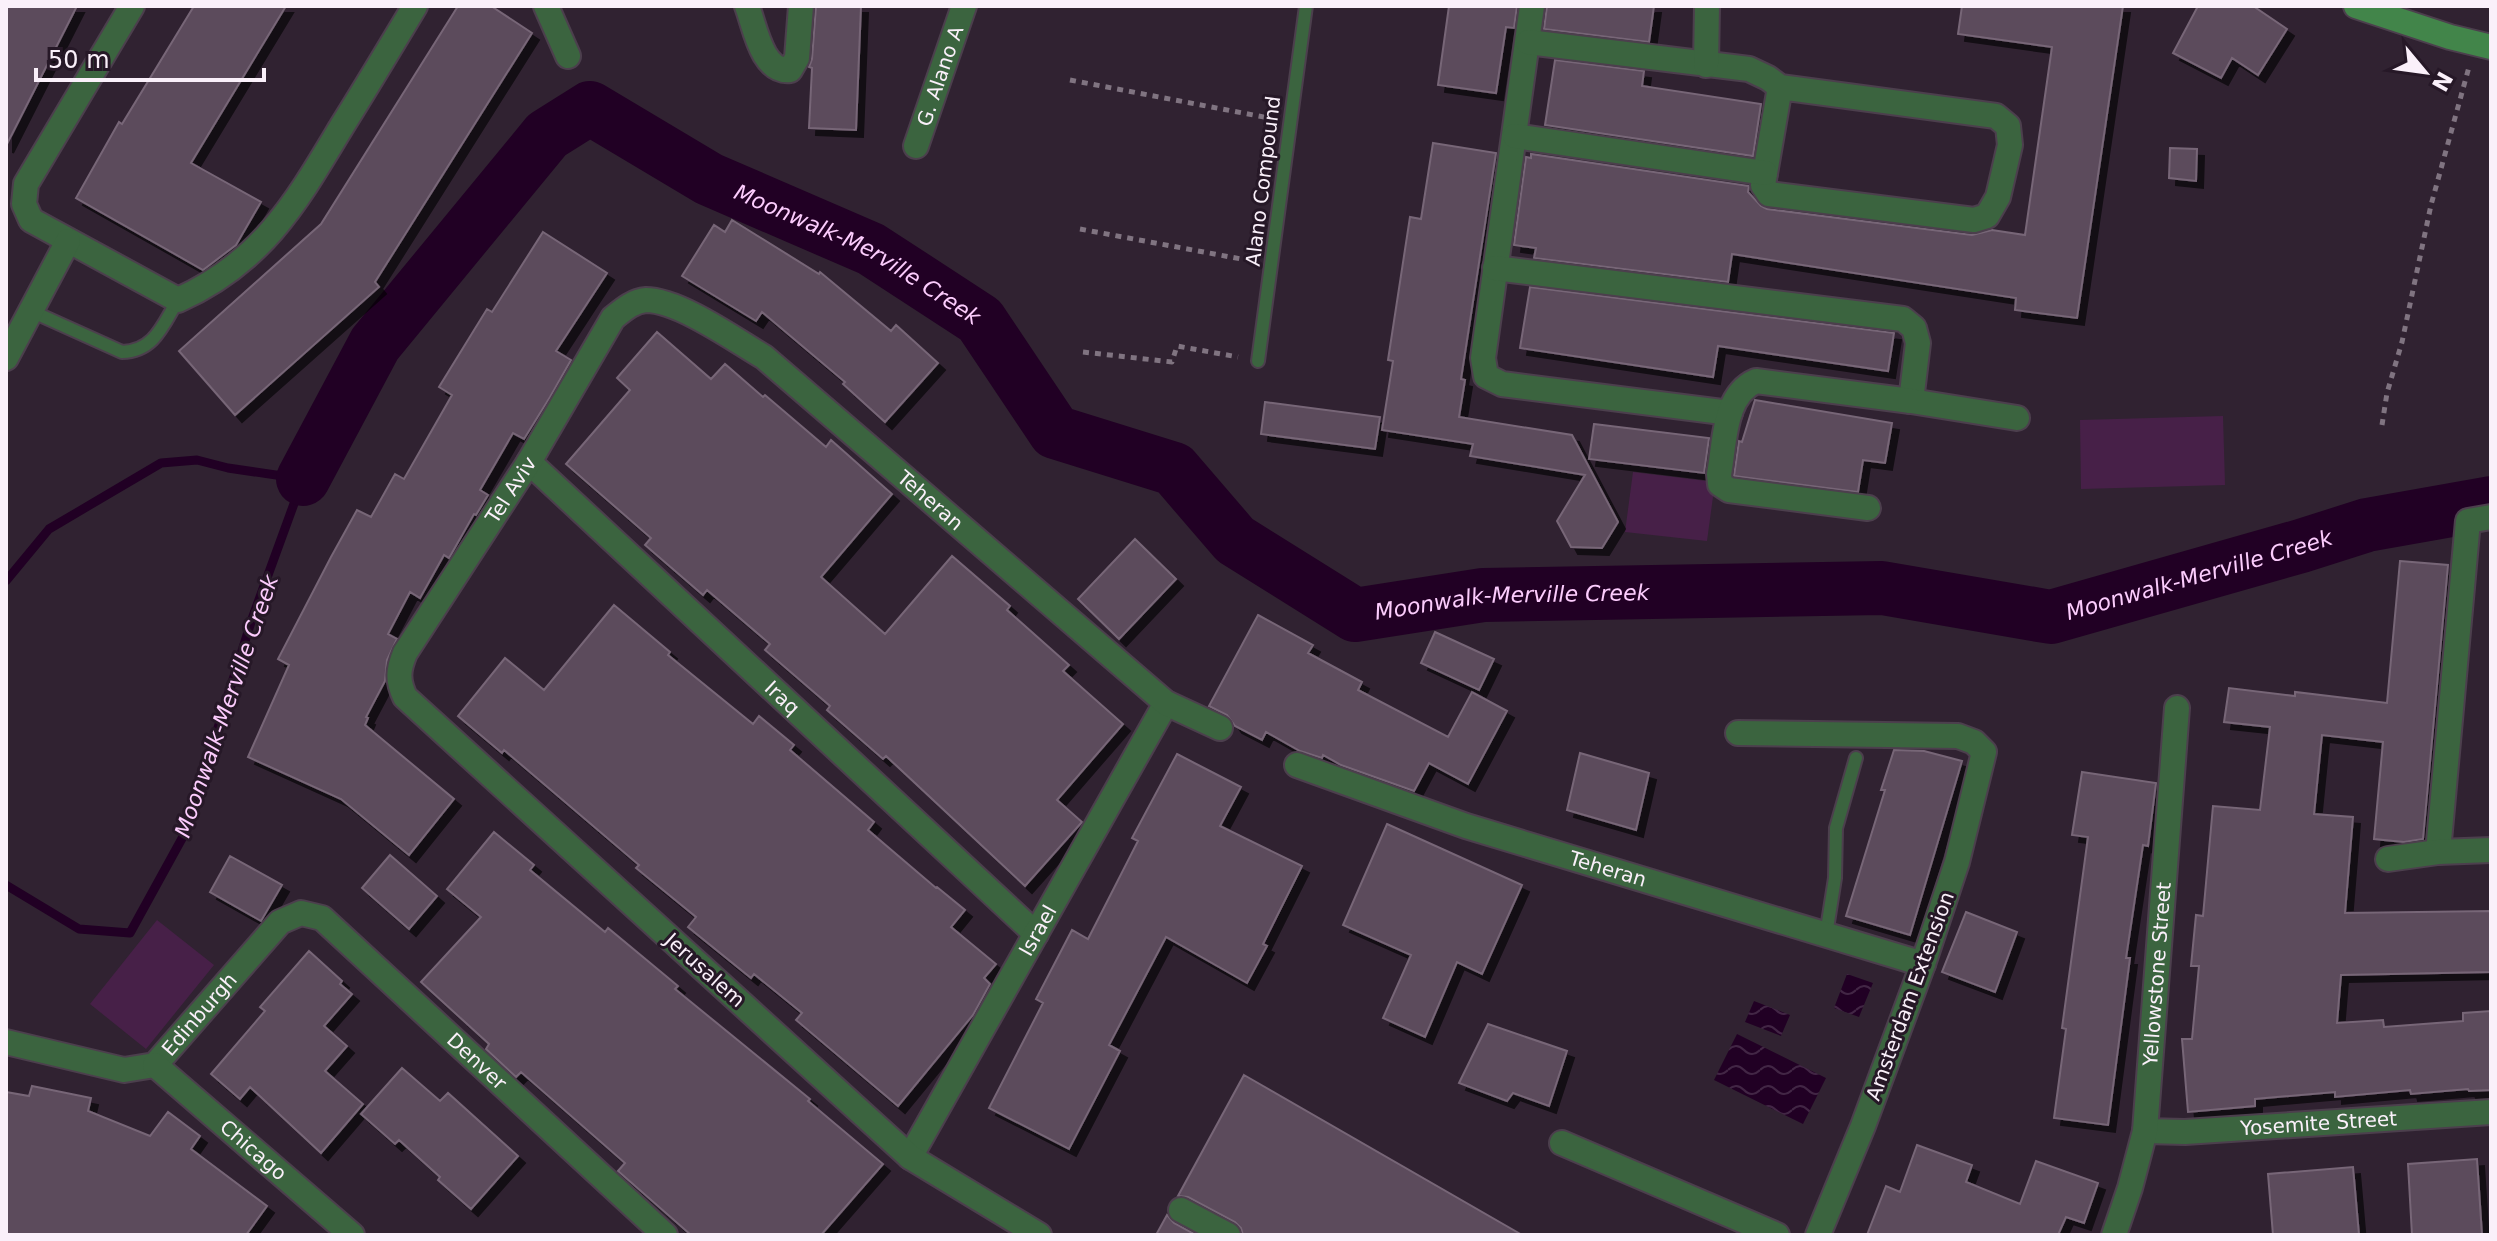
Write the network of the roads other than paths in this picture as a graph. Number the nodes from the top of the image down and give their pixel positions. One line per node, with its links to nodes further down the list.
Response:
1 (132, 6): 19 (street)
2 (415, 6): 21 (street)
3 (546, 6): 13 (street)
4 (747, 6): 5 (street)
5 (801, 6)
6 (964, 6): 17 (street, G. Alano A)
7 (1306, 6): 25 (lane, Alano Compound)
8 (1532, 6): 11 (street)
9 (1707, 6): 14 (street)
10 (2356, 6): 12 (main road)
11 (1528, 42): 14 (street); 16 (street)
12 (2483, 45)
13 (568, 56)
14 (1706, 65): 15 (street)
15 (1780, 87): 18 (street); 18 (street)
16 (1515, 136): 18 (street); 20 (street)
17 (916, 146)
18 (1765, 173)
19 (68, 241): 21 (street); 23 (street)
20 (1495, 268): 26 (street); 27 (street)
21 (178, 300): 23 (lane)
22 (629, 305): 29 (street, Tel Aviv); 33 (street, Teheran)
23 (31, 311): 24 (street)
24 (6, 358)
25 (1258, 361)
26 (1911, 401): 27 (street); 28 (street)
27 (1730, 413): 30 (street)
28 (2017, 418)
29 (529, 462): 32 (street, Tel Aviv); 43 (street, Iraq)
30 (1868, 508)
31 (2491, 517): 40 (street)
32 (398, 676): 51 (street, Jerusalem)
33 (1166, 703): 35 (street, Teheran); 43 (street, Israel)
34 (2177, 708): 49 (street, Yellowstone Street)
35 (1220, 728)
36 (1738, 733): 45 (street, Amsterdam Extension)
37 (1856, 758): 44 (lane)
38 (1297, 765): 44 (street, Teheran)
39 (2491, 850): 40 (street)
40 (2438, 852): 41 (street)
41 (2388, 859)
42 (280, 922): 47 (street, Edinburgh); 54 (street, Denver)
43 (1036, 934): 51 (street, Israel)
44 (1826, 935): 45 (street, Teheran)
45 (1923, 964): 58 (street, Amsterdam Extension)
46 (6, 1042): 47 (street, Edinburgh)
47 (155, 1065): 53 (street, Chicago)
48 (2491, 1112): 49 (street, Yosemite Street)
49 (2145, 1131): 59 (street, Yellowstone Street)
50 (1562, 1143): 57 (street)
51 (910, 1157): 55 (street, Jerusalem)
52 (1181, 1210): 56 (street)
53 (352, 1235)
54 (665, 1235)
55 (1039, 1235)
56 (1228, 1235)
57 (1777, 1235)
58 (1818, 1235)
59 (2114, 1235)

